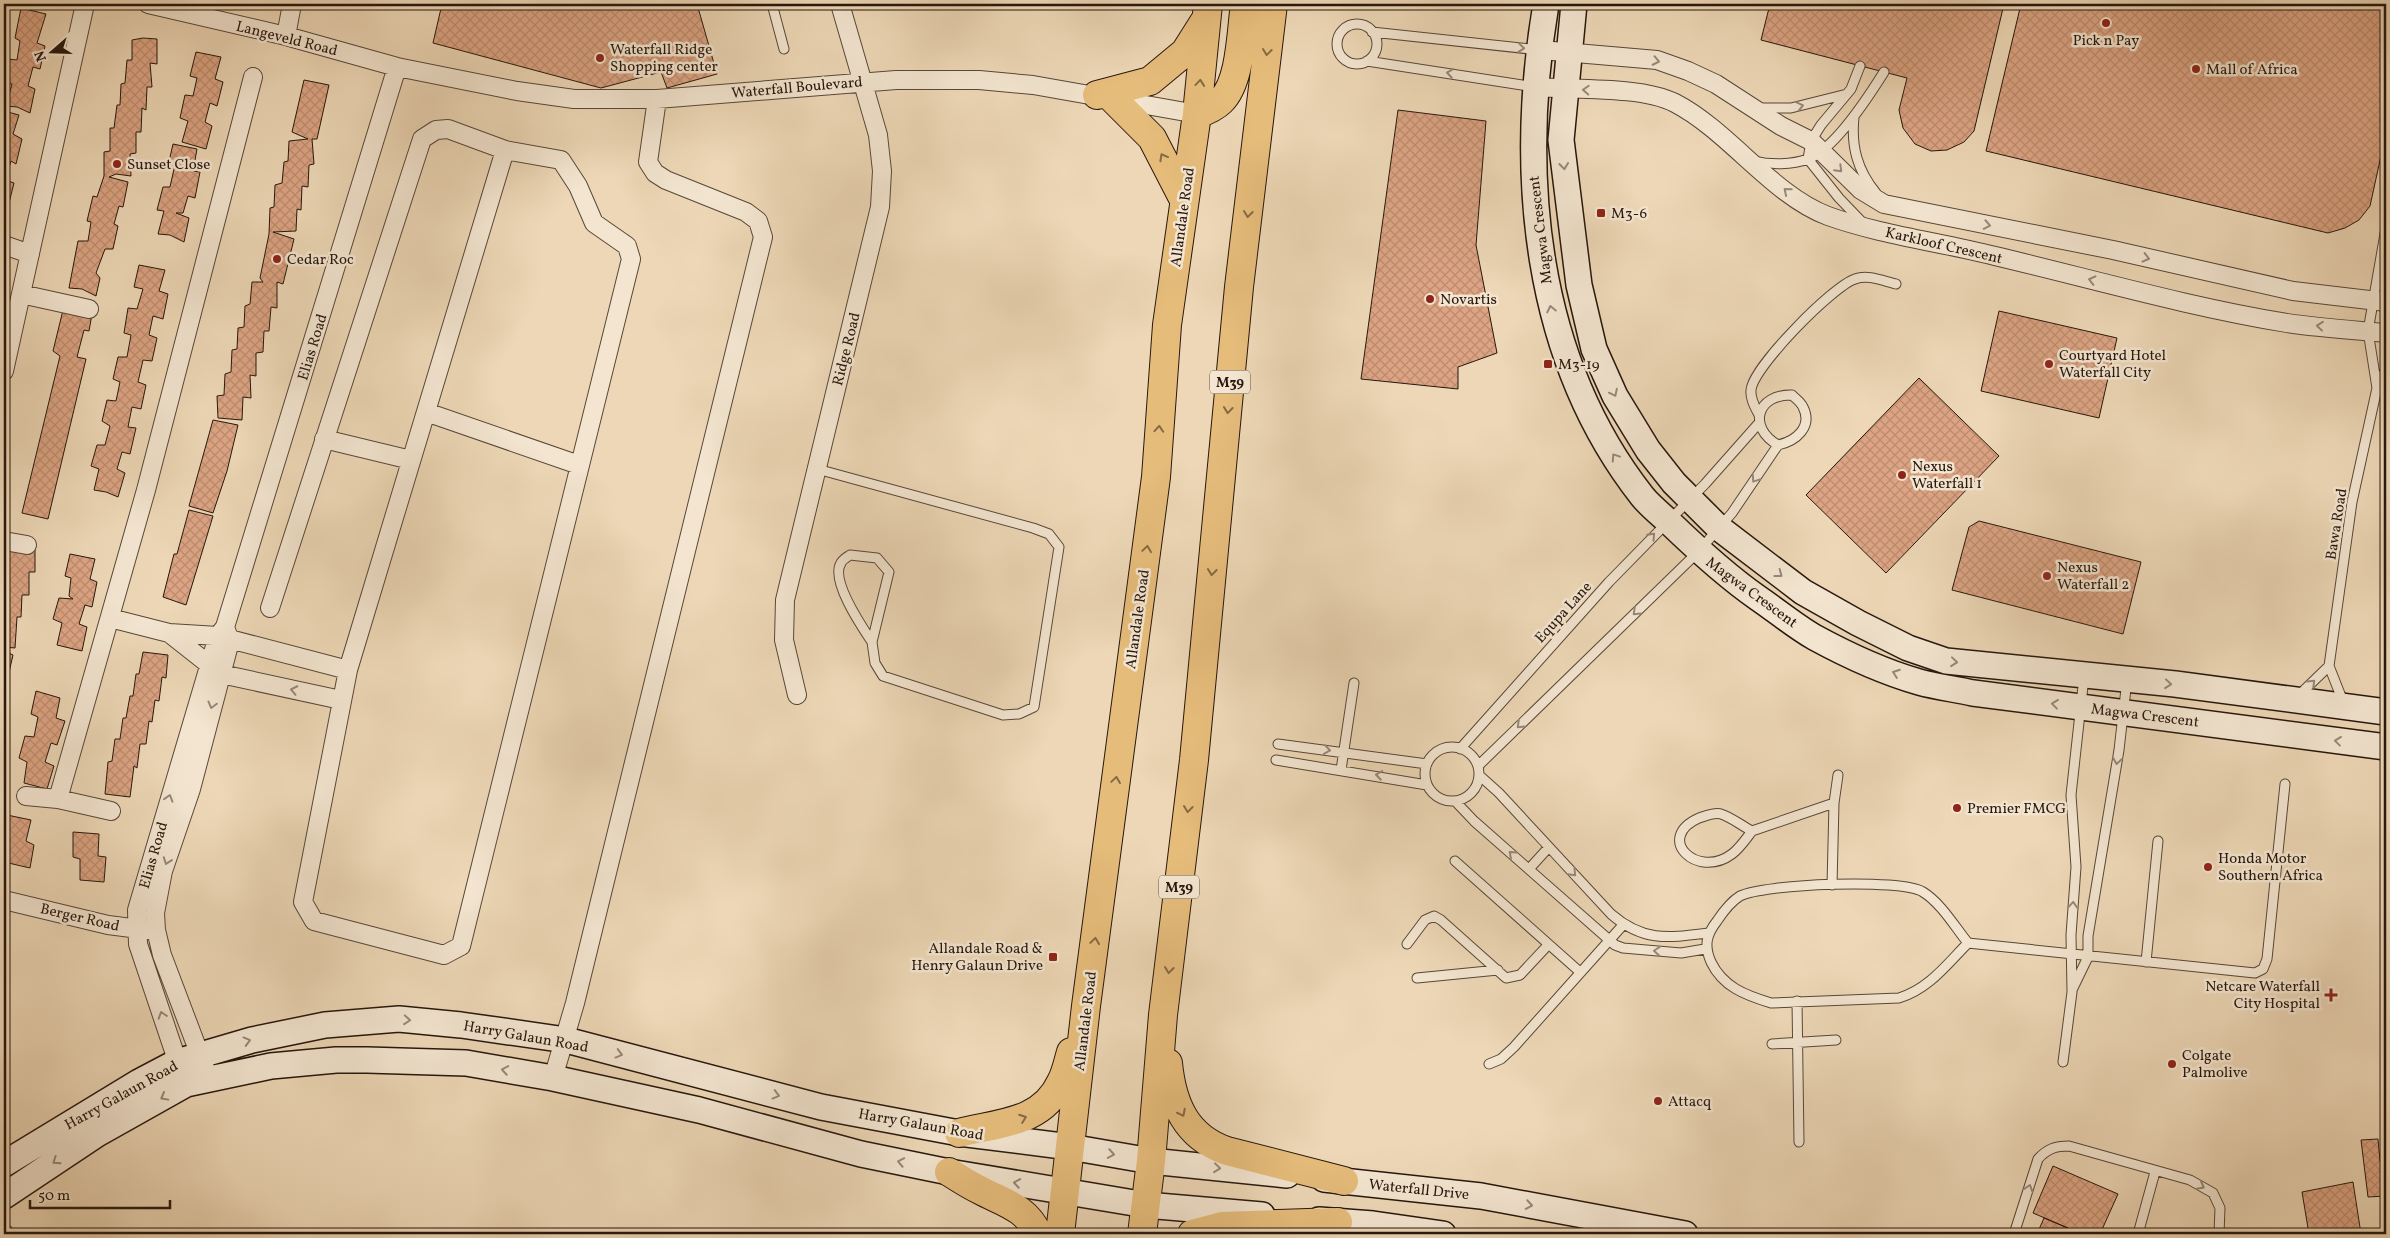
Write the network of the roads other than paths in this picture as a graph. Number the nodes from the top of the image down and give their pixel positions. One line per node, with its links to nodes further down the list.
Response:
1 (85, 4): 38 (street)
2 (148, 4): 12 (street, Langeveld Road)
3 (292, 4): 12 (street)
4 (772, 4): 13 (lane)
5 (840, 4): 21 (street, Ridge Road)
6 (1245, 4): 28 (main road)
7 (1273, 4): 120 (main road, M39, one-way to 120)
8 (1546, 4): 14 (main road, Magwa Crescent)
9 (1574, 4): 15 (main road, Magwa Crescent)
10 (1207, 11): 25 (main road); 28 (main road, Allandale Road, one-way to 10)
11 (1372, 32): 14 (lane, one-way to 14); 16 (lane); 16 (lane)
12 (286, 36): 18 (street, Langeveld Road)
13 (784, 49)
14 (1541, 50): 15 (street, Karkloof Crescent); 22 (main road, Magwa Crescent)
15 (1568, 51): 23 (main road, Magwa Crescent); 27 (street, Karkloof Crescent, one-way to 27)
16 (1367, 61): 22 (lane, one-way to 16)
17 (1860, 66): 24 (lane)
18 (397, 67): 26 (street, Waterfall Boulevard); 64 (street, Elias Road)
19 (1884, 72): 29 (lane)
20 (253, 77): 62 (street)
21 (862, 82): 25 (street, Waterfall Boulevard); 26 (street, Waterfall Boulevard); 54 (street, Ridge Road)
22 (1536, 87): 23 (street, Karkloof Crescent); 56 (main road, Magwa Crescent, one-way to 22)
23 (1564, 89): 32 (street, Karkloof Crescent, one-way to 23); 55 (main road, Magwa Crescent, one-way to 55)
24 (1847, 94): 27 (lane, one-way to 24); 31 (lane)
25 (1105, 97): 28 (street, Waterfall Boulevard); 33 (main road, one-way to 25)
26 (656, 99): 121 (street)
27 (1752, 108): 31 (street, Karkloof Crescent)
28 (1197, 114): 33 (main road, Allandale Road)
29 (1854, 117): 31 (lane); 34 (lane)
30 (505, 150): 48 (street); 50 (street); 53 (street)
31 (1814, 151): 32 (lane); 34 (street, Karkloof Crescent, one-way to 34); 35 (lane)
32 (1746, 159): 35 (street, Karkloof Crescent, one-way to 32)
33 (1184, 200): 119 (main road, Allandale Road, one-way to 33)
34 (1884, 204): 41 (street, Karkloof Crescent, one-way to 41)
35 (1866, 226): 43 (street, Karkloof Crescent, one-way to 35)
36 (2386, 228): 41 (lane)
37 (4, 245): 38 (street)
38 (30, 254): 40 (street)
39 (1896, 284): 49 (lane)
40 (21, 294): 42 (street); 46 (street)
41 (2380, 301): 43 (lane)
42 (89, 309)
43 (2368, 331): 44 (street, Karkloof Crescent); 47 (lane)
44 (2386, 333)
45 (2386, 368): 47 (lane)
46 (4, 371)
47 (2378, 388): 66 (lane, Bawa Road)
48 (426, 412): 52 (street); 53 (street)
49 (1759, 419): 51 (lane); 51 (lane); 55 (lane, Equpa Lane)
50 (324, 439): 52 (street); 61 (street)
51 (1778, 445): 57 (lane, one-way to 57)
52 (411, 460): 68 (street)
53 (579, 465): 73 (street)
54 (817, 469): 65 (lane); 72 (street, Ridge Road)
55 (1690, 497): 56 (lane, Equpa Lane); 57 (main road, Magwa Crescent)
56 (1667, 520): 60 (main road, Magwa Crescent); 81 (lane, Equpa Lane, one-way to 56)
57 (1720, 528): 60 (lane); 69 (main road, Magwa Crescent, one-way to 69)
58 (4, 541): 59 (street)
59 (27, 545)
60 (1698, 552): 76 (main road, Magwa Crescent, one-way to 60); 86 (lane, one-way to 86)
61 (270, 608)
62 (110, 618): 63 (street); 91 (street)
63 (169, 633): 64 (street); 67 (street)
64 (224, 635): 67 (street, Elias Road); 68 (street)
65 (872, 642): 65 (lane)
66 (2329, 666): 74 (lane, one-way to 66); 75 (lane)
67 (215, 670): 73 (street, one-way to 67); 103 (street, Elias Road, one-way to 67); 104 (street, Elias Road, one-way to 104)
68 (348, 670): 73 (street)
69 (2084, 675): 70 (main road, Magwa Crescent); 76 (lane)
70 (2127, 679): 74 (main road, Magwa Crescent, one-way to 74); 77 (lane)
71 (1354, 683): 82 (lane)
72 (797, 695)
73 (342, 700)
74 (2294, 700): 75 (main road, Magwa Crescent)
75 (2345, 706): 78 (main road, Magwa Crescent)
76 (2080, 707): 77 (main road, Magwa Crescent); 111 (lane, one-way to 76)
77 (2123, 712): 80 (main road, Magwa Crescent, one-way to 77); 112 (lane, one-way to 112)
78 (2386, 712)
79 (1278, 744): 82 (lane, one-way to 82)
80 (2386, 747)
81 (1460, 749): 84 (lane); 86 (lane)
82 (1343, 752): 84 (lane); 85 (lane)
83 (1276, 760): 85 (lane)
84 (1427, 764): 88 (lane)
85 (1341, 770): 88 (lane, one-way to 85)
86 (1478, 771): 92 (lane); 97 (lane)
87 (1838, 776): 93 (lane)
88 (1427, 784): 92 (lane)
89 (2285, 784): 113 (lane)
90 (26, 796): 91 (street)
91 (58, 799): 94 (street)
92 (1455, 801): 99 (lane, one-way to 92)
93 (1834, 803): 95 (lane); 100 (lane)
94 (111, 811)
95 (1752, 831): 95 (lane)
96 (2158, 841): 113 (lane)
97 (1549, 847): 99 (lane); 102 (lane, one-way to 102)
98 (1455, 860): 109 (lane)
99 (1529, 869): 106 (lane)
100 (1832, 885): 105 (lane); 107 (lane)
101 (4, 900): 103 (street, Berger Road)
102 (1623, 925): 105 (lane); 106 (lane)
103 (136, 930): 104 (street, Berger Road); 125 (street, Elias Road, one-way to 103)
104 (156, 930): 125 (street, Elias Road)
105 (1708, 933): 110 (lane)
106 (1609, 940): 110 (lane, one-way to 106); 115 (lane)
107 (1968, 943): 111 (lane); 118 (lane)
108 (1407, 944): 114 (lane)
109 (1548, 945): 114 (lane); 115 (lane)
110 (1706, 949): 118 (lane)
111 (2071, 954): 112 (lane); 117 (lane)
112 (2088, 956): 113 (lane); 117 (lane)
113 (2146, 962)
114 (1498, 970): 116 (lane)
115 (1580, 972): 127 (lane)
116 (1417, 978)
117 (2072, 992): 126 (lane)
118 (1797, 1001): 123 (lane)
119 (1086, 1006): 130 (main road, one-way to 119); 132 (main road, Allandale Road)
120 (1164, 1014): 133 (main road, M39); 137 (main road, one-way to 137)
121 (566, 1040): 125 (main road, Harry Galaun Road, one-way to 121); 128 (street); 130 (main road, Harry Galaun Road, one-way to 130)
122 (1836, 1040): 123 (lane)
123 (1798, 1042): 124 (lane); 131 (lane)
124 (1772, 1044)
125 (188, 1058): 129 (street, Elias Road); 129 (street, Elias Road); 134 (main road, Harry Galaun Road)
126 (2063, 1062)
127 (1490, 1064)
128 (553, 1078): 129 (main road, Harry Galaun Road, one-way to 129); 135 (main road, Harry Galaun Road, one-way to 128)
129 (198, 1082): 139 (main road, Harry Galaun Road, one-way to 139)
130 (959, 1133): 132 (main road, Harry Galaun Road)
131 (1799, 1142)
132 (1070, 1147): 133 (main road, Harry Galaun Road, one-way to 133); 138 (main road, Allandale Road)
133 (1151, 1162): 137 (main road, Waterfall Drive, one-way to 137); 140 (main road, M39)
134 (4, 1164)
135 (949, 1172): 138 (main road, Harry Galaun Road, one-way to 135); 142 (main road)
136 (2155, 1172): 148 (lane, one-way to 136); 149 (lane); 150 (lane, one-way to 150)
137 (1344, 1181): 147 (main road, Waterfall Drive, one-way to 147)
138 (1065, 1192): 140 (main road, Harry Galaun Road); 143 (main road, Allandale Road)
139 (4, 1196)
140 (1146, 1205): 141 (main road); 144 (main road, M39)
141 (1338, 1222): 145 (main road); 146 (main road)
142 (1038, 1234)
143 (1060, 1234)
144 (1142, 1234)
145 (1192, 1234)
146 (1443, 1234)
147 (1685, 1234)
148 (2014, 1234)
149 (2138, 1234)
150 (2219, 1234)

